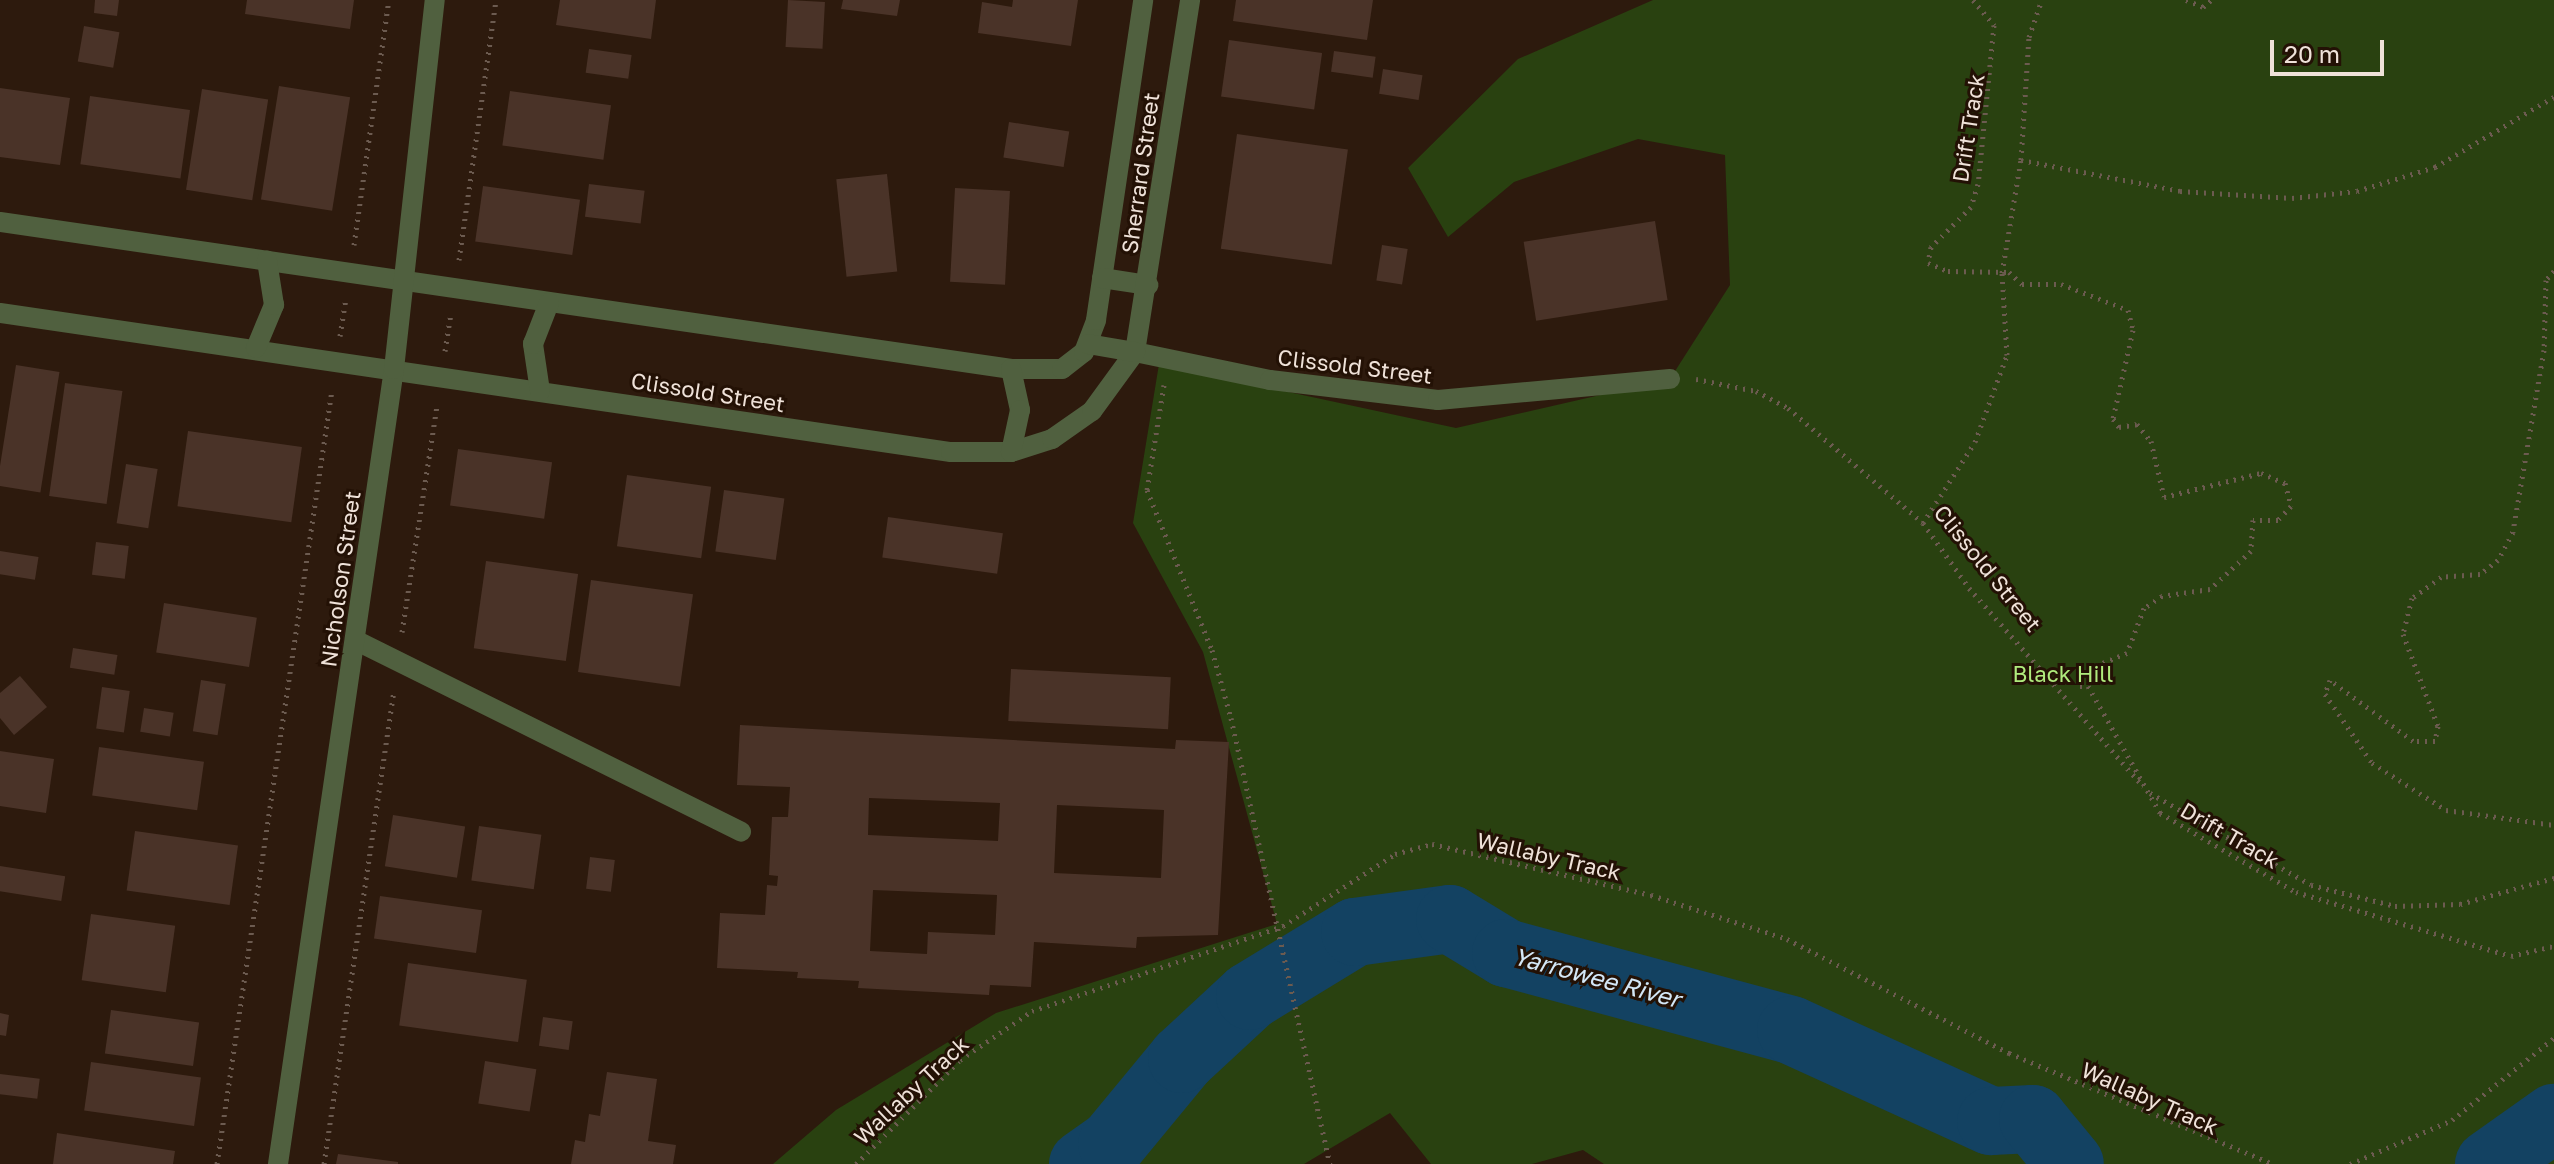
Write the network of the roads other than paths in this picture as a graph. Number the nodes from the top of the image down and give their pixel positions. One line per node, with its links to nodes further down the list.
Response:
1 (435, 0): 7 (street, Nicholson Street)
2 (1143, 0): 6 (street, Sherrard Street)
3 (1190, 0): 8 (street, Sherrard Street)
4 (0, 222): 5 (street)
5 (267, 261): 7 (street); 12 (street)
6 (1102, 278): 8 (street); 11 (street, Sherrard Street)
7 (405, 280): 9 (street); 14 (street, Nicholson Street)
8 (1148, 285): 13 (street, Sherrard Street)
9 (549, 303): 15 (street); 17 (street)
10 (0, 313): 12 (street, Clissold Street)
11 (1088, 344): 13 (street); 15 (street)
12 (256, 348): 14 (street, Clissold Street)
13 (1135, 352): 16 (street, Clissold Street); 18 (street, Clissold Street)
14 (394, 369): 17 (street, Clissold Street); 19 (street, Nicholson Street)
15 (1011, 369): 18 (street)
16 (1670, 379)
17 (540, 391): 18 (street, Clissold Street)
18 (1011, 452)
19 (355, 640): 20 (street); 21 (street, Nicholson Street)
20 (741, 832)
21 (278, 1164)

